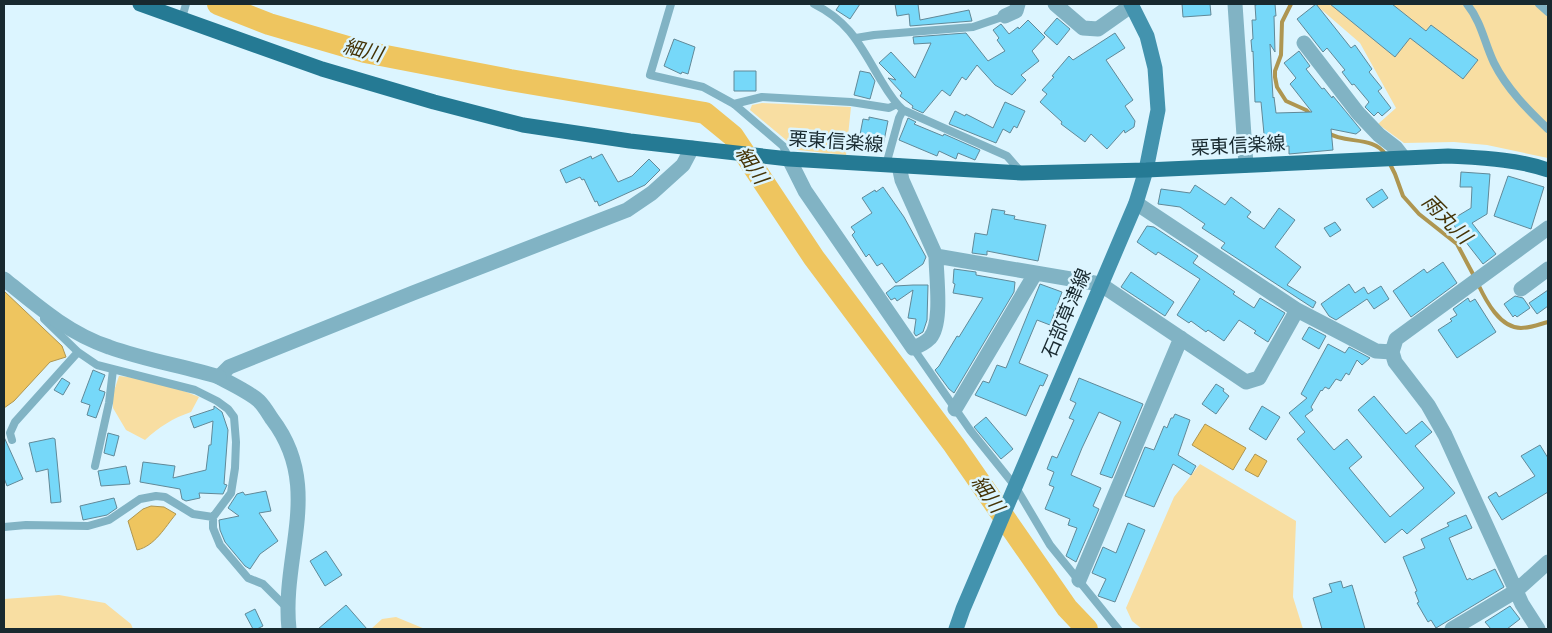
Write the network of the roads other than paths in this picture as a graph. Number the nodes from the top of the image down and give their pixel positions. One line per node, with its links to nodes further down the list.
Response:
1 (140, 4): 10 (main road, 栗東信楽線)
2 (671, 4): 15 (lane)
3 (814, 4): 13 (lane)
4 (1018, 4): 12 (street)
5 (1055, 4): 6 (street)
6 (1132, 4): 23 (main road, 石部草津線)
7 (1235, 4): 22 (street)
8 (1467, 4): 17 (lane)
9 (1538, 4): 11 (lane)
10 (184, 10): 18 (main road, 栗東信楽線)
11 (1548, 11)
12 (1005, 16): 13 (lane)
13 (856, 38): 16 (lane)
14 (1304, 43): 19 (street)
15 (734, 104): 16 (lane); 20 (lane)
16 (900, 107): 21 (lane); 25 (lane)
17 (1548, 129)
18 (692, 148): 20 (main road, 栗東信楽線); 41 (street)
19 (1393, 157): 22 (main road, 栗東信楽線); 24 (main road, 栗東信楽線)
20 (783, 158): 21 (main road, 栗東信楽線); 37 (street)
21 (893, 165): 25 (main road, 栗東信楽線); 28 (street)
22 (1246, 165): 23 (main road, 栗東信楽線)
23 (1146, 170): 25 (main road, 栗東信楽線); 26 (main road, 石部草津線)
24 (1548, 170)
25 (1022, 173)
26 (1136, 203): 32 (main road, 石部草津線); 34 (street)
27 (1548, 228): 39 (street)
28 (936, 256): 30 (street); 37 (street)
29 (1548, 269): 33 (street)
30 (1035, 274): 32 (street); 42 (street)
31 (4, 279): 35 (street)
32 (1100, 284): 36 (street); 45 (main road, 石部草津線)
33 (1521, 289)
34 (1297, 310): 36 (street); 39 (street)
35 (44, 312): 38 (lane); 41 (street)
36 (1181, 338): 49 (street)
37 (913, 348): 42 (lane)
38 (78, 352): 40 (lane); 43 (lane)
39 (1392, 352): 50 (street)
40 (113, 370): 44 (lane); 46 (lane)
41 (219, 377): 51 (street)
42 (955, 409): 45 (lane)
43 (12, 440)
44 (95, 466)
45 (1014, 489): 49 (lane); 53 (main road, 石部草津線)
46 (213, 517): 47 (lane); 51 (lane)
47 (4, 527)
48 (1548, 562): 50 (street)
49 (1079, 580): 54 (lane)
50 (1516, 591): 55 (street); 56 (street)
51 (287, 608): 52 (street)
52 (289, 629)
53 (956, 629)
54 (1118, 629)
55 (1452, 629)
56 (1538, 629)

